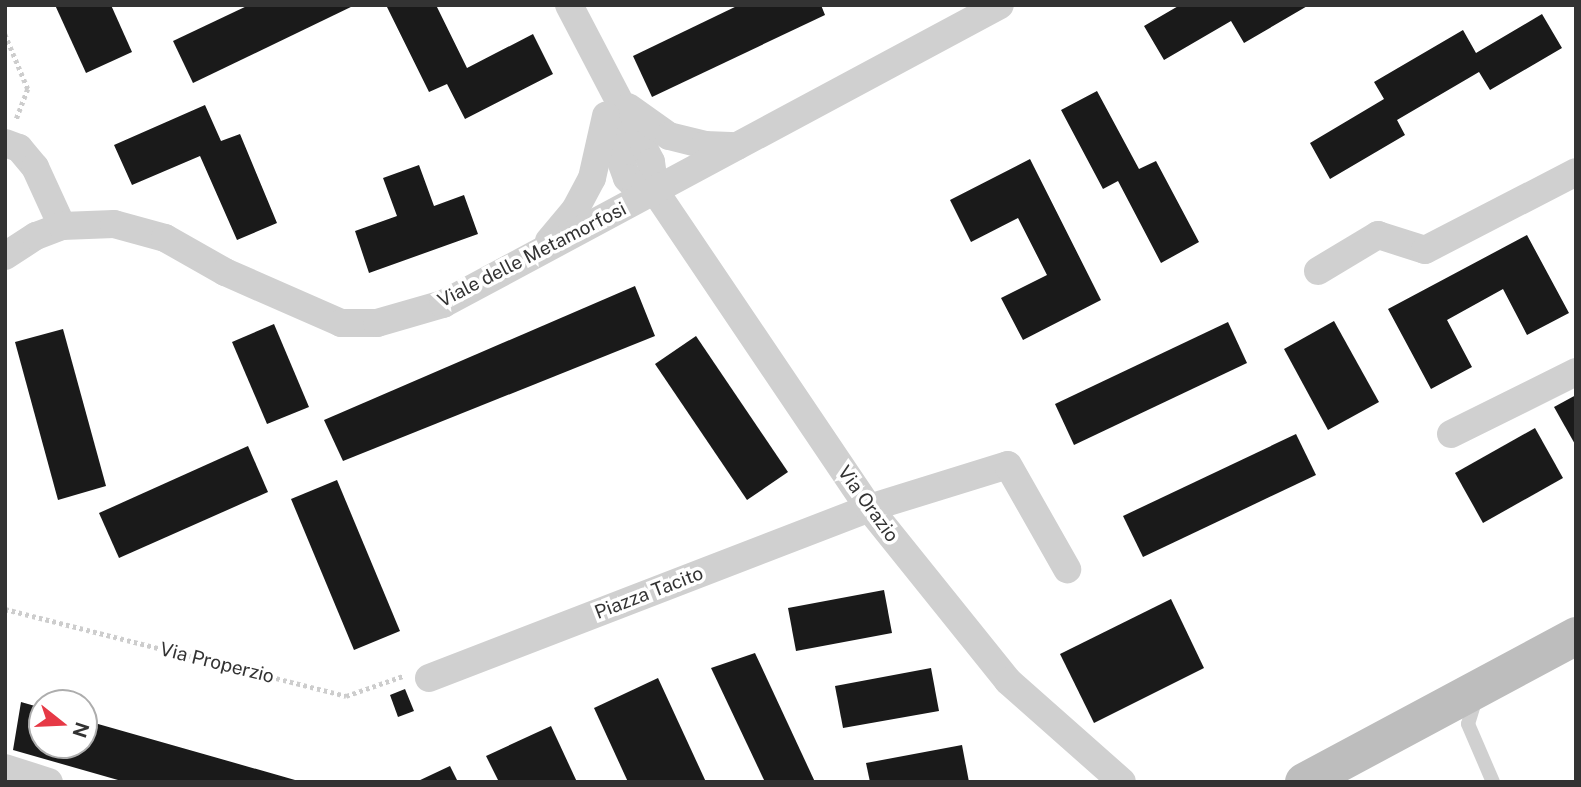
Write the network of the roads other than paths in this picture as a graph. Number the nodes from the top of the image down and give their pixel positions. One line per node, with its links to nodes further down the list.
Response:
1 (569, 5): 3 (street, Via Orazio)
2 (1000, 5): 5 (street, Viale delle Metamorfosi)
3 (611, 106): 5 (street, Via Orazio); 7 (street, Via Orazio); 10 (street)
4 (7, 143): 8 (street)
5 (740, 146): 7 (street, Viale delle Metamorfosi)
6 (1576, 172): 11 (street)
7 (655, 191): 10 (street, Viale delle Metamorfosi); 14 (street, Via Orazio)
8 (62, 226): 9 (street, Viale delle Metamorfosi); 10 (street, Viale delle Metamorfosi)
9 (5, 256)
10 (528, 260)
11 (1318, 271)
12 (1576, 372): 13 (street)
13 (1451, 434)
14 (869, 508): 15 (street, Piazza Tacito); 17 (street, Piazza Tacito); 22 (street, Via Orazio)
15 (1067, 569)
16 (1576, 636): 18 (main road)
17 (429, 678)
18 (1479, 688): 20 (main road); 23 (lane)
19 (5, 768): 21 (street)
20 (1326, 774)
21 (49, 782)
22 (1122, 782)
23 (1493, 782)

